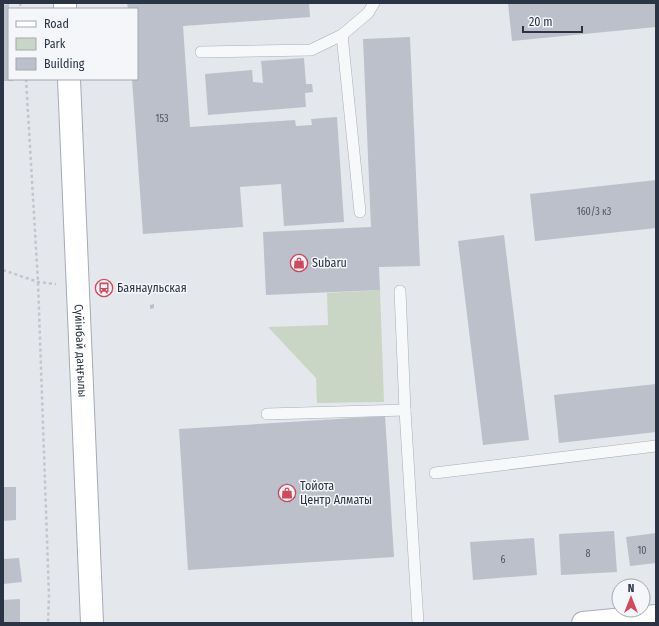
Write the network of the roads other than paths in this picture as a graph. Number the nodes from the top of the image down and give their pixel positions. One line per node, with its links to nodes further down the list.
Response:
1 (374, 3): 2 (lane)
2 (342, 34): 3 (lane); 5 (lane)
3 (201, 52)
4 (69, 80): 12 (main road, Сүйінбай даңғылы)
5 (360, 212)
6 (400, 291): 7 (lane)
7 (405, 410): 8 (lane); 13 (lane)
8 (267, 414)
9 (656, 446): 10 (lane)
10 (435, 473)
11 (656, 616): 14 (main road)
12 (92, 623)
13 (418, 623)
14 (583, 623)

